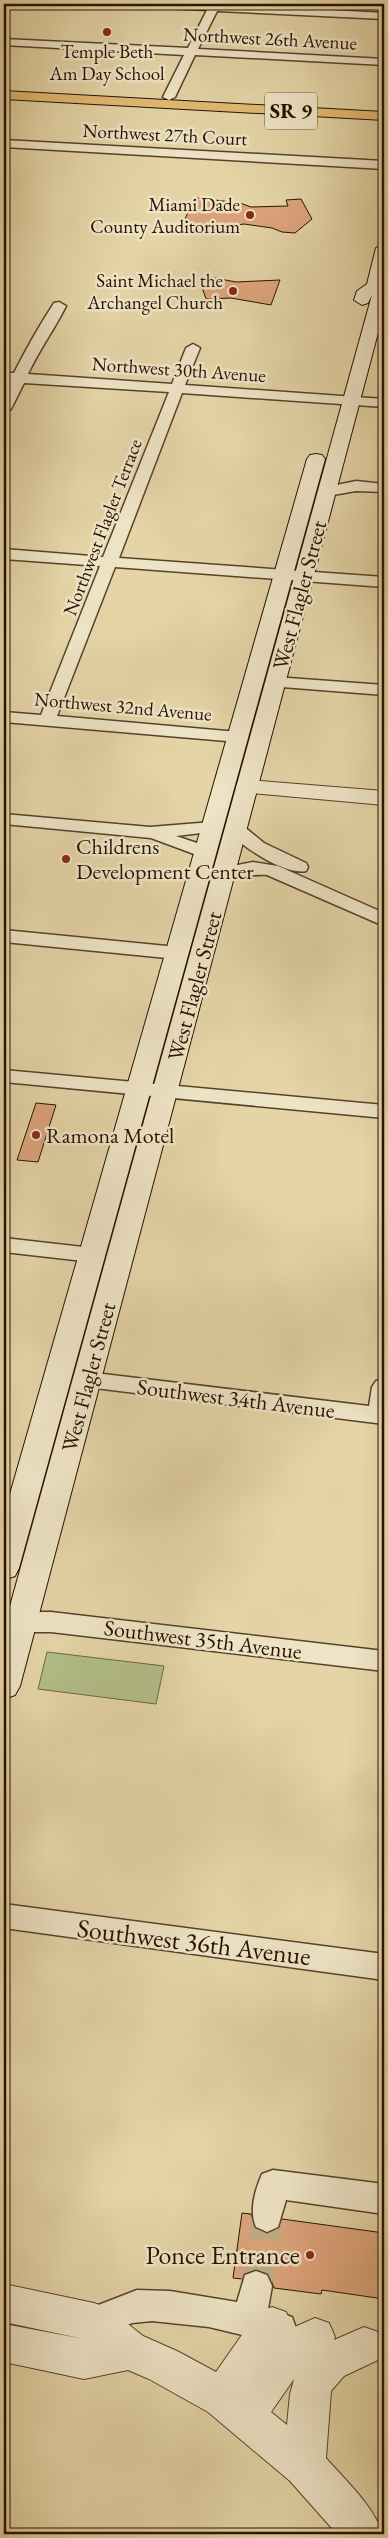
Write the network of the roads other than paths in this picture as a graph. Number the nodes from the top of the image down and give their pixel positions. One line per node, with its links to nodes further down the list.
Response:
1 (140, 4): 2 (street)
2 (214, 6): 3 (street); 5 (street)
3 (384, 16)
4 (4, 42): 5 (street, Northwest 26th Avenue)
5 (191, 52): 6 (street, Northwest 26th Avenue); 9 (street)
6 (384, 62)
7 (4, 87): 9 (highway, SR 9)
8 (4, 95): 9 (highway, SR 9)
9 (174, 101): 10 (highway, SR 9); 11 (highway, SR 9)
10 (384, 108)
11 (384, 116)
12 (4, 143): 13 (street, Northwest 27th Court)
13 (384, 165)
14 (384, 248): 15 (main road, West Flagler Street)
15 (374, 286): 17 (main road, West Flagler Street); 17 (main road, West Flagler Street)
16 (59, 306): 20 (street)
17 (367, 340): 23 (main road, West Flagler Street)
18 (193, 348): 22 (street, Northwest Flagler Terrace)
19 (4, 377): 20 (street, Northwest 30th Avenue)
20 (19, 378): 22 (street, Northwest 30th Avenue); 25 (street)
21 (338, 382): 23 (main road, West Flagler Street)
22 (178, 388): 23 (street, Northwest 30th Avenue); 31 (street, Northwest Flagler Terrace)
23 (342, 400): 24 (street, Northwest 30th Avenue); 26 (main road, West Flagler Street); 28 (main road, West Flagler Street)
24 (384, 403)
25 (4, 409)
26 (328, 417)
27 (321, 444): 32 (main road, West Flagler Street)
28 (329, 485): 29 (street); 32 (main road, West Flagler Street)
29 (384, 488)
30 (4, 554): 31 (street)
31 (110, 562): 32 (street); 37 (street, Northwest Flagler Terrace)
32 (294, 576): 33 (street); 34 (main road, West Flagler Street); 39 (main road, West Flagler Street)
33 (384, 582)
34 (276, 682): 35 (street); 38 (main road, West Flagler Street)
35 (384, 690)
36 (4, 717): 37 (street, Northwest 32nd Avenue)
37 (47, 720): 39 (street, Northwest 32nd Avenue)
38 (262, 730): 39 (main road); 40 (main road, West Flagler Street)
39 (238, 737): 42 (main road, West Flagler Street)
40 (247, 787): 41 (main road); 42 (main road); 45 (main road, West Flagler Street)
41 (384, 798)
42 (220, 799): 44 (main road, West Flagler Street)
43 (4, 819): 46 (street)
44 (212, 827): 46 (street); 47 (main road, West Flagler Street)
45 (236, 830): 48 (main road, West Flagler Street); 49 (street)
46 (150, 833): 47 (street)
47 (206, 852): 52 (main road, West Flagler Street)
48 (224, 873): 50 (street); 55 (main road, West Flagler Street)
49 (384, 905)
50 (384, 920)
51 (4, 936): 52 (street)
52 (177, 953): 54 (main road, West Flagler Street)
53 (4, 1076): 54 (street)
54 (139, 1089): 55 (street); 58 (main road, West Flagler Street)
55 (166, 1091): 56 (street); 59 (main road, West Flagler Street)
56 (384, 1112)
57 (4, 1245): 58 (street)
58 (92, 1255): 62 (main road, West Flagler Street)
59 (87, 1380): 61 (street, Southwest 34th Avenue); 63 (main road, West Flagler Street)
60 (384, 1387): 61 (street)
61 (382, 1416)
62 (4, 1568)
63 (13, 1622): 64 (street, Southwest 35th Avenue); 65 (main road, West Flagler Street)
64 (384, 1661)
65 (4, 1686)
66 (4, 1916): 67 (street, Southwest 36th Avenue)
67 (384, 1966)
68 (384, 2199): 69 (street)
69 (267, 2217)
70 (256, 2286): 73 (street)
71 (4, 2303): 72 (main road)
72 (94, 2322): 73 (street); 77 (main road)
73 (261, 2324): 74 (street); 78 (main road)
74 (315, 2338): 76 (street); 78 (main road)
75 (4, 2343): 77 (main road)
76 (374, 2348): 79 (main road)
77 (129, 2350): 78 (main road)
78 (233, 2407): 79 (main road)
79 (305, 2466): 80 (main road)
80 (362, 2534)

